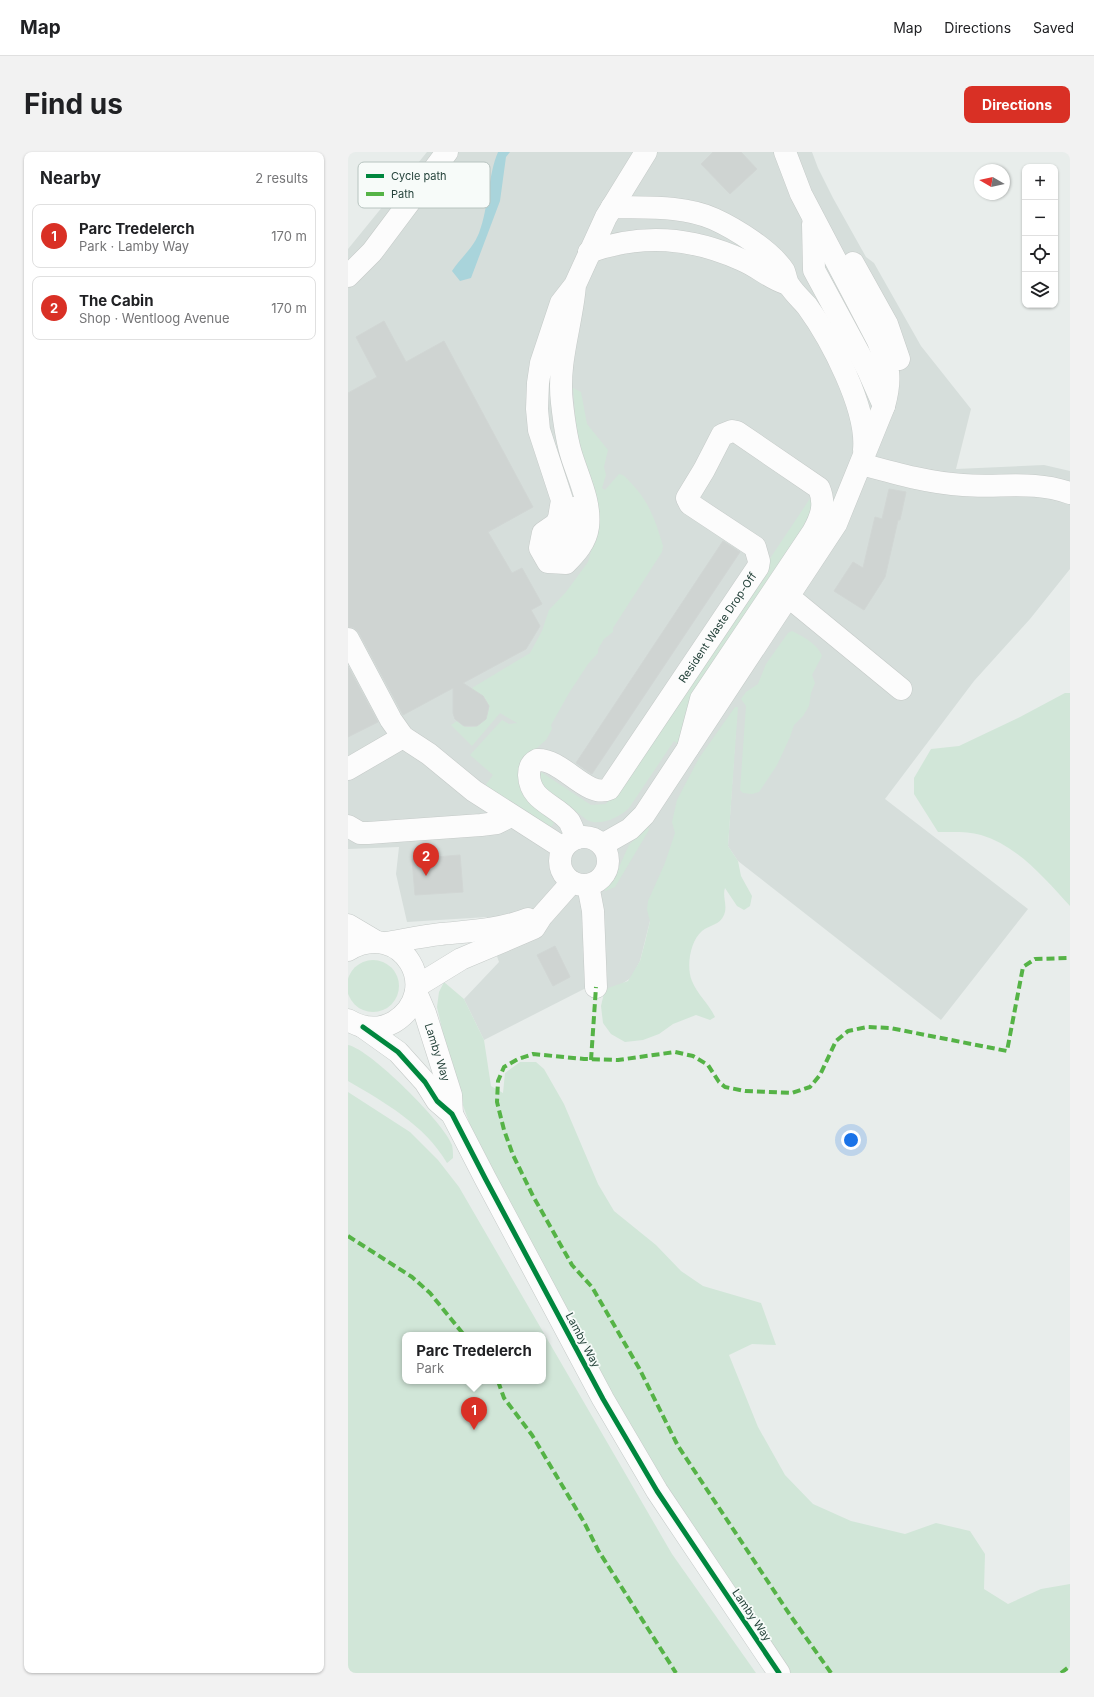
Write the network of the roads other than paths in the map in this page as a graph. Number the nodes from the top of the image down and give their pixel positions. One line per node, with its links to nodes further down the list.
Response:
1 (447, 152): 4 (street)
2 (646, 152): 5 (street)
3 (785, 152): 7 (street)
4 (440, 162)
5 (612, 207): 8 (street); 11 (street)
6 (405, 208): 10 (street)
7 (813, 218): 9 (street); 14 (street)
8 (589, 252): 11 (street); 12 (street)
9 (814, 270): 13 (street); 14 (street)
10 (348, 276)
11 (788, 284): 13 (street)
12 (575, 285): 12 (street)
13 (806, 305): 15 (street)
14 (884, 406): 15 (street)
15 (862, 461): 16 (street); 17 (street)
16 (1070, 493)
17 (789, 597): 19 (street); 21 (street)
18 (348, 639): 20 (street)
19 (901, 688)
20 (403, 737): 22 (street); 23 (street)
21 (688, 748): 25 (street, Resident Waste Drop-Off); 26 (street)
22 (348, 769)
23 (511, 816): 24 (street); 25 (street)
24 (348, 826)
25 (570, 843): 26 (street); 27 (street)
26 (602, 846): 27 (street)
27 (580, 884): 28 (street); 32 (street)
28 (541, 916): 30 (street); 33 (street)
29 (348, 925): 30 (street, Lamby Way)
30 (380, 942): 31 (street); 33 (street, Lamby Way)
31 (348, 950)
32 (596, 987)
33 (416, 989): 34 (street); 35 (street, Lamby Way)
34 (354, 1025): 35 (street, Lamby Way)
35 (452, 1114): 36 (street, Lamby Way)
36 (778, 1673)

